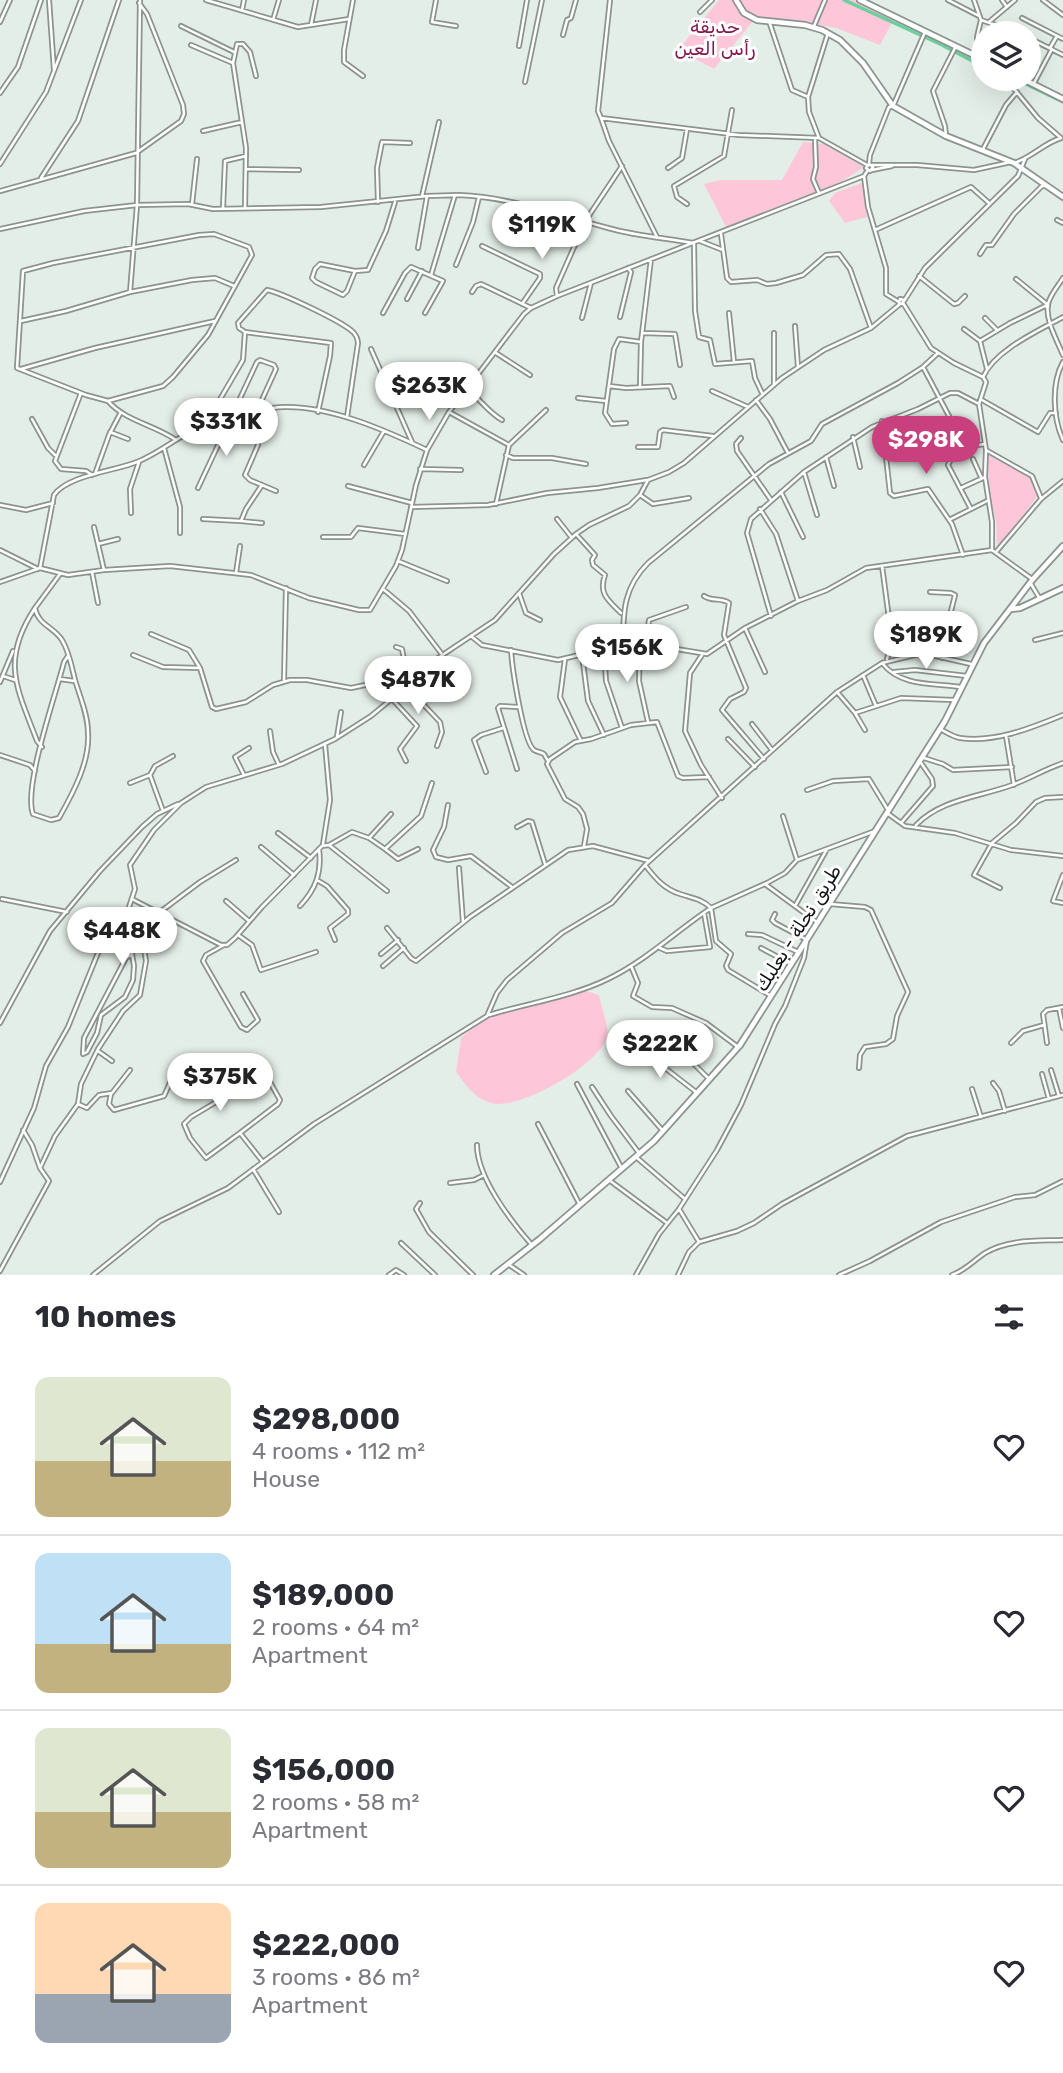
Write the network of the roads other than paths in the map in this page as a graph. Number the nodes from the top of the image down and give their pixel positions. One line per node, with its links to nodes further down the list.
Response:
1 (41, 0): 64 (street)
2 (49, 0): 58 (street)
3 (81, 0): 58 (street)
4 (119, 0): 95 (street)
5 (208, 0): 27 (street)
6 (244, 0): 27 (street)
7 (279, 0): 33 (street)
8 (316, 0): 39 (street)
9 (353, 0): 32 (street)
10 (436, 0): 41 (street)
11 (527, 0): 50 (street)
12 (541, 0): 61 (street)
13 (576, 0): 44 (street)
14 (610, 0): 69 (street)
15 (712, 0): 28 (street)
16 (736, 0): 34 (street)
17 (825, 0): 42 (street)
18 (860, 0): 45 (street)
19 (948, 0): 30 (street)
20 (974, 0): 30 (street)
21 (1002, 0): 26 (street)
22 (1015, 0): 26 (street)
23 (1043, 0): 29 (street)
24 (9, 1): 38 (street)
25 (139, 2): 82 (street); 82 (street)
26 (1007, 7): 37 (street)
27 (242, 10): 33 (street)
28 (700, 12)
29 (1063, 15)
30 (981, 18): 35 (street); 36 (street)
31 (1022, 18): 46 (street)
32 (349, 19): 39 (street); 60 (street)
33 (273, 20): 39 (street)
34 (769, 21): 42 (street); 65 (street)
35 (980, 21)
36 (987, 21)
37 (990, 21)
38 (0, 22)
39 (311, 25)
40 (181, 26): 53 (street)
41 (456, 26)
42 (813, 27): 43 (street)
43 (828, 33): 65 (street); 67 (street)
44 (563, 35)
45 (924, 36): 52 (street); 67 (street)
46 (1057, 36): 47 (street); 51 (street)
47 (1063, 39)
48 (1041, 44): 51 (street)
49 (191, 45): 56 (street)
50 (519, 46)
51 (1051, 49): 54 (street); 57 (street)
52 (954, 50): 55 (street); 72 (street)
53 (234, 52): 56 (street); 59 (street)
54 (1063, 55)
55 (971, 56)
56 (233, 63): 70 (street)
57 (1041, 68)
58 (55, 74): 87 (street)
59 (257, 76)
60 (363, 76)
61 (525, 82)
62 (1041, 88): 66 (street)
63 (1017, 92): 78 (street); 81 (street)
64 (0, 93)
65 (808, 97): 79 (street)
66 (1063, 99)
67 (892, 104): 76 (street); 89 (street)
68 (732, 110): 75 (street)
69 (601, 118): 73 (street); 88 (street)
70 (242, 122): 74 (street); 83 (street)
71 (439, 122): 100 (street)
72 (946, 126): 76 (street); 77 (street)
73 (687, 129): 75 (street); 90 (street)
74 (203, 131)
75 (729, 134): 79 (street); 109 (street)
76 (940, 134): 77 (street)
77 (946, 136): 81 (street)
78 (1062, 138): 85 (street)
79 (817, 139): 89 (street); 98 (street)
80 (410, 143): 105 (street)
81 (982, 151): 86 (street)
82 (136, 153): 95 (street); 110 (street)
83 (246, 156): 92 (street); 111 (street)
84 (197, 159): 108 (street)
85 (1025, 159): 86 (street); 91 (street)
86 (1013, 162): 89 (street); 91 (street)
87 (0, 164)
88 (622, 166): 114 (street); 120 (street)
89 (870, 167): 94 (street)
90 (668, 168)
91 (1022, 168): 96 (street); 107 (street)
92 (246, 169): 93 (street); 112 (street)
93 (299, 170)
94 (864, 176): 98 (street); 118 (street)
95 (40, 180): 97 (street)
96 (1048, 186): 103 (street); 131 (street)
97 (0, 191)
98 (819, 194): 119 (street)
99 (455, 195): 101 (street); 102 (street); 137 (street)
100 (422, 196): 101 (street); 104 (street)
101 (427, 196): 128 (street)
102 (479, 197): 106 (street); 133 (street)
103 (1063, 197)
104 (396, 200): 105 (street); 135 (street)
105 (378, 202): 112 (street)
106 (511, 203): 113 (street); 122 (street)
107 (989, 203): 118 (street); 138 (street)
108 (192, 204): 110 (street); 111 (street)
109 (687, 204)
110 (137, 205): 117 (street); 127 (street)
111 (223, 208): 112 (street)
112 (245, 208)
113 (562, 214): 114 (street); 121 (street)
114 (586, 220): 120 (street); 145 (street)
115 (1057, 220): 116 (street)
116 (1063, 223)
117 (0, 229)
118 (874, 230): 148 (street)
119 (721, 234): 124 (street); 130 (street)
120 (657, 237): 123 (street)
121 (552, 239)
122 (525, 240)
123 (675, 240): 125 (street); 129 (street)
124 (700, 241): 125 (street); 130 (street)
125 (694, 243): 129 (street); 176 (street)
126 (482, 246): 149 (street)
127 (134, 247): 142 (street); 143 (street); 159 (street)
128 (418, 247)
129 (677, 249): 132 (street)
130 (723, 250): 163 (street)
131 (980, 254)
132 (651, 259): 134 (street); 167 (street)
133 (456, 265)
134 (628, 268): 141 (street); 155 (street)
135 (355, 271): 135 (street)
136 (422, 271): 137 (street); 147 (street); 152 (street)
137 (430, 275): 153 (street)
138 (919, 276): 146 (street); 148 (street)
139 (1063, 278): 150 (street)
140 (1016, 279): 150 (street)
141 (591, 283): 145 (street); 157 (street)
142 (234, 286): 143 (street); 160 (street)
143 (130, 292): 159 (street)
144 (472, 292): 149 (street)
145 (557, 296): 151 (street)
146 (964, 296)
147 (407, 299)
148 (901, 301): 163 (street); 173 (street)
149 (522, 304): 151 (street)
150 (1048, 306): 161 (street); 165 (street)
151 (531, 308): 172 (street)
152 (383, 313)
153 (425, 313)
154 (729, 313): 176 (street)
155 (620, 317)
156 (1063, 317): 161 (street)
157 (582, 318)
158 (985, 318): 165 (street)
159 (19, 321): 180 (street)
160 (215, 321): 180 (street); 195 (street)
161 (1050, 324): 174 (street); 181 (street)
162 (795, 326): 178 (street)
163 (871, 328): 178 (street)
164 (964, 329): 169 (street)
165 (997, 330): 169 (street)
166 (246, 332): 202 (street); 205 (street); 209 (street)
167 (643, 333): 170 (street); 177 (street)
168 (774, 333): 184 (street)
169 (980, 341): 181 (street)
170 (641, 342): 185 (street); 186 (street)
171 (371, 349): 222 (street)
172 (496, 353): 182 (street); 187 (street)
173 (938, 353): 179 (street); 183 (street)
174 (1063, 355)
175 (1063, 362): 204 (street)
176 (734, 363): 190 (street)
177 (680, 365)
178 (798, 367): 184 (street)
179 (923, 367): 193 (street); 230 (street)
180 (19, 369): 189 (street)
181 (987, 369): 183 (street)
182 (530, 375)
183 (983, 377): 197 (street)
184 (774, 384): 190 (street)
185 (608, 386): 186 (street); 196 (street)
186 (640, 387): 191 (street)
187 (467, 389): 203 (street); 208 (street)
188 (712, 391): 198 (street)
189 (81, 393): 195 (street); 232 (street)
190 (763, 394): 194 (street)
191 (674, 397)
192 (578, 398): 196 (street)
193 (939, 398): 197 (street); 210 (street); 215 (street)
194 (756, 400): 198 (street); 230 (street)
195 (108, 401): 201 (street)
196 (606, 401): 211 (street)
197 (980, 402): 204 (street); 224 (street)
198 (748, 407): 216 (street)
199 (546, 410): 223 (street)
200 (260, 411): 202 (street); 206 (street); 206 (street); 247 (street)
201 (121, 412): 213 (street); 220 (street)
202 (318, 412): 205 (street)
203 (449, 412): 223 (street); 228 (street)
204 (1056, 413): 221 (street)
205 (347, 417): 212 (street)
206 (232, 418): 209 (street); 250 (street)
207 (32, 419): 232 (street)
208 (502, 420)
209 (225, 421): 220 (street)
210 (882, 422): 218 (street); 269 (street)
211 (626, 423)
212 (384, 431): 222 (street); 237 (street)
213 (110, 432): 219 (street); 242 (street)
214 (909, 433): 227 (street)
215 (958, 433)
216 (713, 436): 226 (street); 245 (street)
217 (741, 438): 244 (street)
218 (853, 438): 233 (street); 238 (street)
219 (128, 439)
220 (176, 440): 225 (street)
221 (1063, 440)
222 (413, 443): 228 (street)
223 (509, 444): 231 (street)
224 (985, 444): 227 (street); 229 (street)
225 (164, 447): 235 (street); 273 (street)
226 (638, 447)
227 (957, 447): 251 (street)
228 (427, 450): 239 (street)
229 (986, 450): 243 (street); 256 (street)
230 (788, 453): 244 (street)
231 (506, 454): 236 (street); 260 (street)
232 (55, 455): 242 (street)
233 (826, 457): 241 (street); 249 (street)
234 (973, 459): 243 (street)
235 (139, 462): 242 (street); 265 (street)
236 (586, 464)
237 (364, 465)
238 (860, 467)
239 (420, 469): 240 (street); 262 (street)
240 (461, 470)
241 (804, 472): 253 (street); 266 (street)
242 (93, 474): 259 (street)
243 (983, 477): 251 (street); 258 (street)
244 (754, 478): 257 (street); 308 (street)
245 (648, 480): 254 (street); 260 (street)
246 (1063, 481): 256 (street)
247 (261, 485): 252 (street); 270 (street)
248 (348, 486): 262 (street)
249 (834, 486)
250 (198, 488)
251 (961, 488): 264 (street)
252 (276, 491)
253 (780, 492): 257 (street); 277 (street)
254 (640, 495): 255 (street); 275 (street)
255 (689, 498)
256 (1041, 499): 284 (street)
257 (771, 500): 263 (street)
258 (987, 501): 264 (street); 284 (street)
259 (53, 503): 261 (street); 288 (street)
260 (496, 504): 262 (street)
261 (0, 505)
262 (411, 505): 274 (street)
263 (760, 509): 303 (street); 309 (street)
264 (971, 509): 269 (street)
265 (131, 513)
266 (817, 515)
267 (203, 519): 270 (street)
268 (557, 519): 278 (street)
269 (949, 520): 285 (street)
270 (241, 521): 271 (street)
271 (262, 523)
272 (94, 527): 280 (street)
273 (180, 533)
274 (405, 534): 276 (street); 286 (street)
275 (576, 534): 278 (street); 308 (street)
276 (323, 537)
277 (803, 537)
278 (572, 538): 300 (street)
279 (118, 539): 280 (street)
280 (98, 544): 289 (street)
281 (240, 545): 291 (street)
282 (1063, 546): 294 (street, طريق نحلة - بعلبك)
283 (0, 550): 288 (street)
284 (994, 552): 285 (street); 294 (street)
285 (963, 555): 287 (street)
286 (398, 561): 293 (street); 298 (street)
287 (882, 566): 303 (street); 333 (street)
288 (39, 569): 292 (street); 295 (street)
289 (104, 570): 290 (street); 291 (street)
290 (92, 572): 292 (street); 304 (street)
291 (236, 573): 296 (street)
292 (60, 574): 306 (street)
293 (447, 581)
294 (1032, 581): 302 (street); 307 (street, طريق نحلة - بعلبك)
295 (0, 582)
296 (286, 588): 298 (street); 345 (street)
297 (1063, 588): 302 (street)
298 (383, 589): 326 (street)
299 (930, 592): 331 (street)
300 (519, 593): 312 (street); 316 (street)
301 (704, 596): 319 (street)
302 (1040, 599): 307 (street)
303 (798, 601): 309 (street)
304 (98, 603)
305 (686, 607): 321 (street)
306 (35, 608): 310 (street); 311 (street)
307 (1011, 610): 334 (street, طريق نحلة - بعلبك)
308 (623, 615): 320 (street)
309 (771, 616): 313 (street)
310 (38, 619): 311 (street); 330 (street)
311 (27, 620): 323 (street)
312 (540, 620)
313 (745, 628): 319 (street); 336 (street)
314 (1063, 633): 317 (street)
315 (151, 634): 335 (street)
316 (471, 636): 325 (street); 326 (street)
317 (1035, 640)
318 (640, 642): 320 (street); 321 (street); 357 (street)
319 (726, 642): 329 (street); 377 (street)
320 (622, 643): 324 (street)
321 (646, 643): 329 (street)
322 (396, 647): 341 (street)
323 (15, 648): 339 (street); 342 (street)
324 (604, 648): 328 (street); 359 (street)
325 (511, 650): 332 (street); 353 (street)
326 (442, 654): 341 (street)
327 (133, 655): 335 (street)
328 (582, 655): 332 (street); 364 (street)
329 (702, 655): 389 (street)
330 (68, 656): 343 (street); 344 (street)
331 (942, 658): 333 (street); 334 (street)
332 (565, 659): 368 (street)
333 (884, 662): 337 (street); 338 (street)
334 (971, 664): 340 (street, طريق نحلة - بعلبك)
335 (200, 668): 345 (street)
336 (765, 672)
337 (891, 673): 340 (street); 348 (street)
338 (863, 675): 349 (street); 352 (street)
339 (3, 676): 342 (street); 346 (street)
340 (967, 676): 348 (street, طريق نحلة - بعلبك)
341 (409, 679): 345 (street); 347 (street)
342 (15, 680): 371 (street)
343 (60, 680): 344 (street); 371 (street)
344 (75, 681): 385 (street)
345 (284, 681)
346 (0, 682)
347 (405, 685): 350 (street); 370 (street)
348 (963, 687): 351 (street, طريق نحلة - بعلبك)
349 (837, 692): 355 (street); 373 (street)
350 (392, 699): 366 (street); 378 (street)
351 (957, 700): 352 (street); 361 (street, طريق نحلة - بعلبك)
352 (876, 706): 355 (street)
353 (519, 707): 360 (street); 379 (street)
354 (341, 712): 366 (street)
355 (855, 713): 362 (street)
356 (1063, 715): 365 (street)
357 (648, 723): 359 (street); 389 (street)
358 (752, 723): 373 (street)
359 (622, 728): 364 (street)
360 (503, 729): 384 (street); 386 (street)
361 (940, 729): 365 (street); 376 (street, طريق نحلة - بعلبك)
362 (865, 730)
363 (270, 731): 381 (street)
364 (605, 735): 368 (street)
365 (1005, 735): 383 (street)
366 (337, 737): 369 (street)
367 (728, 739): 382 (street)
368 (581, 741): 379 (street)
369 (325, 744): 381 (street); 412 (street)
370 (438, 746)
371 (42, 747): 385 (street)
372 (249, 748): 388 (street)
373 (772, 750): 377 (street)
374 (0, 755): 385 (street)
375 (173, 756): 387 (street)
376 (920, 758): 383 (street); 399 (street, طريق نحلة - بعلبك); 402 (street)
377 (764, 759): 382 (street)
378 (407, 761)
379 (548, 761): 410 (street)
380 (1063, 763): 392 (street)
381 (279, 765): 388 (street)
382 (755, 767): 395 (street)
383 (1012, 767): 392 (street)
384 (517, 769)
385 (35, 771)
386 (486, 772)
387 (150, 775): 390 (street); 398 (street)
388 (244, 775): 396 (street)
389 (709, 777): 395 (street)
390 (130, 783)
391 (432, 783): 413 (street)
392 (1014, 785): 404 (street)
393 (807, 790): 399 (street)
394 (1063, 797): 408 (street)
395 (722, 798): 420 (street)
396 (181, 803): 398 (street); 431 (street)
397 (448, 805): 427 (street)
398 (163, 811): 439 (street)
399 (888, 812): 402 (street); 405 (street, طريق نحلة - بعلبك)
400 (391, 814): 407 (street)
401 (783, 816): 419 (street)
402 (901, 823): 404 (street)
403 (517, 827): 421 (street)
404 (915, 827): 408 (street)
405 (875, 831): 415 (street); 434 (street, طريق نحلة - بعلبك)
406 (278, 833): 417 (street)
407 (369, 838): 409 (street); 413 (street)
408 (992, 843): 416 (street); 428 (street)
409 (329, 845): 412 (street); 429 (street)
410 (584, 846): 420 (street); 421 (street)
411 (261, 847): 423 (street)
412 (321, 847): 417 (street); 425 (street)
413 (385, 849): 414 (street)
414 (418, 849)
415 (827, 849): 419 (street); 436 (street)
416 (1063, 856)
417 (311, 858): 423 (street)
418 (236, 860): 440 (street)
419 (797, 860): 426 (street)
420 (647, 863): 437 (street); 471 (street)
421 (545, 864): 427 (street)
422 (460, 868): 444 (street)
423 (294, 875): 443 (street)
424 (1063, 875): 433 (street)
425 (317, 880): 435 (street); 452 (street)
426 (765, 884): 436 (street); 437 (street)
427 (512, 887): 444 (street)
428 (1000, 888)
429 (387, 891)
430 (2, 899): 439 (street)
431 (132, 899): 438 (street); 440 (street)
432 (226, 901): 443 (street)
433 (1063, 903)
434 (830, 904): 445 (street, طريق نحلة - بعلبك); 482 (street)
435 (300, 906)
436 (795, 906): 445 (street)
437 (711, 908): 441 (street); 450 (street)
438 (128, 910): 446 (street); 501 (street)
439 (66, 912): 470 (street)
440 (160, 912): 455 (street)
441 (704, 912): 451 (street); 457 (street)
442 (775, 914): 454 (street)
443 (249, 921): 449 (street)
444 (463, 922): 456 (street)
445 (818, 923): 454 (street, طريق نحلة - بعلبك)
446 (136, 928): 461 (street); 480 (street)
447 (387, 928): 453 (street)
448 (748, 934): 460 (street)
449 (238, 935): 455 (street); 459 (street)
450 (715, 938): 451 (street); 467 (street)
451 (710, 939): 457 (street)
452 (335, 940)
453 (398, 940): 456 (street); 462 (street)
454 (807, 940): 460 (street, طريق نحلة - بعلبك); 515 (street)
455 (224, 946): 466 (street)
456 (404, 948): 465 (street)
457 (660, 948): 464 (street)
458 (761, 948): 463 (street)
459 (316, 952)
460 (798, 952): 463 (street, طريق نحلة - بعلبك)
461 (132, 954): 469 (street); 469 (street)
462 (381, 954)
463 (791, 964): 467 (street, طريق نحلة - بعلبك)
464 (631, 965): 471 (street); 479 (street)
465 (383, 966)
466 (243, 994)
467 (771, 996): 479 (street, طريق نحلة - بعلبك)
468 (1061, 1007): 473 (street); 474 (street)
469 (99, 1014): 469 (street)
470 (2, 1015): 472 (street)
471 (487, 1016): 506 (street)
472 (0, 1023)
473 (1044, 1026): 476 (street); 477 (street)
474 (1063, 1028)
475 (659, 1029): 487 (street)
476 (1011, 1044)
477 (1047, 1044)
478 (638, 1047): 493 (street)
479 (738, 1047): 487 (street, طريق نحلة - بعلبك)
480 (97, 1051): 481 (street); 497 (street)
481 (112, 1061)
482 (859, 1068)
483 (130, 1070): 494 (street)
484 (1051, 1070): 495 (street)
485 (174, 1074): 494 (street)
486 (1042, 1074): 496 (street)
487 (710, 1080): 493 (street, طريق نحلة - بعلبك)
488 (993, 1083): 498 (street)
489 (577, 1084): 509 (street)
490 (592, 1087): 505 (street)
491 (972, 1089): 499 (street)
492 (628, 1091): 502 (street)
493 (697, 1093): 502 (street, طريق نحلة - بعلبك)
494 (111, 1094): 497 (street)
495 (1061, 1095): 496 (street)
496 (1049, 1099): 498 (street)
497 (78, 1104): 507 (street)
498 (1005, 1111): 499 (street)
499 (981, 1117): 522 (street)
500 (538, 1124): 517 (street)
501 (23, 1130): 507 (street); 513 (street)
502 (663, 1131): 505 (street, طريق نحلة - بعلبك)
503 (240, 1133): 503 (street); 506 (street)
504 (477, 1145): 510 (street)
505 (638, 1155): 509 (street, طريق نحلة - بعلبك); 515 (street)
506 (263, 1161): 508 (street)
507 (40, 1168): 526 (street)
508 (253, 1169): 519 (street); 528 (street)
509 (622, 1169): 511 (street, طريق نحلة - بعلبك)
510 (484, 1175): 514 (street); 524 (street)
511 (609, 1180): 517 (street, طريق نحلة - بعلبك); 520 (street)
512 (1063, 1181): 537 (street)
513 (0, 1182)
514 (450, 1183)
515 (685, 1199): 518 (street)
516 (421, 1203): 532 (street)
517 (580, 1205): 524 (street, طريق نحلة - بعلبك)
518 (679, 1209): 520 (street); 522 (street)
519 (279, 1212)
520 (667, 1223): 535 (street)
521 (1063, 1240): 538 (street)
522 (699, 1242): 536 (street)
523 (401, 1243): 531 (street)
524 (532, 1245): 525 (street, طريق نحلة - بعلبك)
525 (508, 1264): 533 (street, طريق نحلة - بعلبك); 534 (street)
526 (0, 1271): 527 (street)
527 (6, 1275)
528 (93, 1275)
529 (389, 1275): 530 (street)
530 (404, 1275)
531 (435, 1275)
532 (473, 1275)
533 (494, 1275)
534 (524, 1275)
535 (636, 1275)
536 (678, 1275)
537 (839, 1275)
538 (953, 1275)

